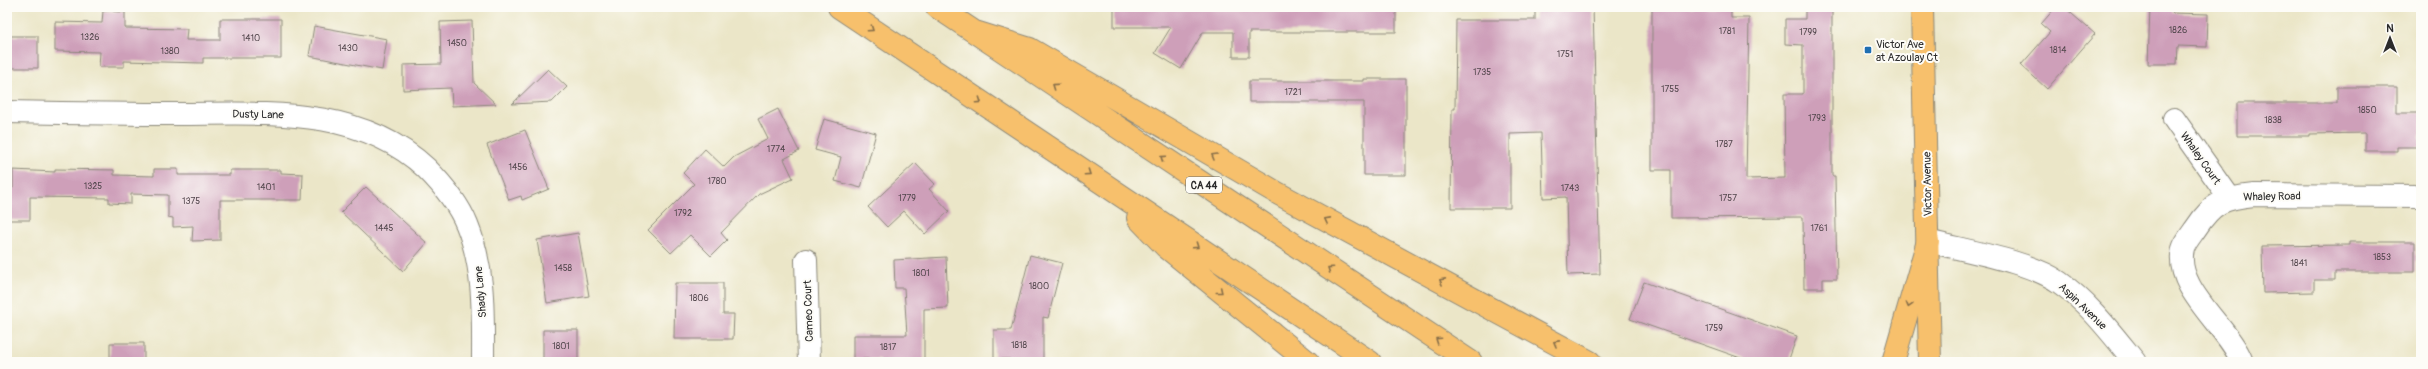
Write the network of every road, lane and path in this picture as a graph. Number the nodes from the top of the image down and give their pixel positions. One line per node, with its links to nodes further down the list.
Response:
1 (839, 7): 7 (main road, one-way to 7)
2 (937, 7): 4 (main road, CA 44)
3 (1922, 7): 11 (main road, Victor Avenue)
4 (974, 32): 17 (main road, CA 44, one-way to 4); 18 (main road, one-way to 4)
5 (7, 112): 10 (street, Dusty Lane)
6 (2174, 119): 9 (street, Whaley Court)
7 (1110, 188): 15 (main road, one-way to 15); 16 (main road, one-way to 16)
8 (2421, 196): 9 (street, Whaley Road)
9 (2229, 197): 22 (street, Whaley Road)
10 (467, 224): 13 (street, Shady Lane)
11 (1928, 241): 19 (main road, one-way to 19); 20 (main road, Victor Avenue); 21 (street, Aspin Avenue)
12 (806, 260): 14 (street, Cameo Court)
13 (483, 362)
14 (809, 362)
15 (1308, 362)
16 (1370, 362)
17 (1471, 362)
18 (1590, 362)
19 (1893, 362)
20 (1930, 362)
21 (2135, 362)
22 (2242, 362)

